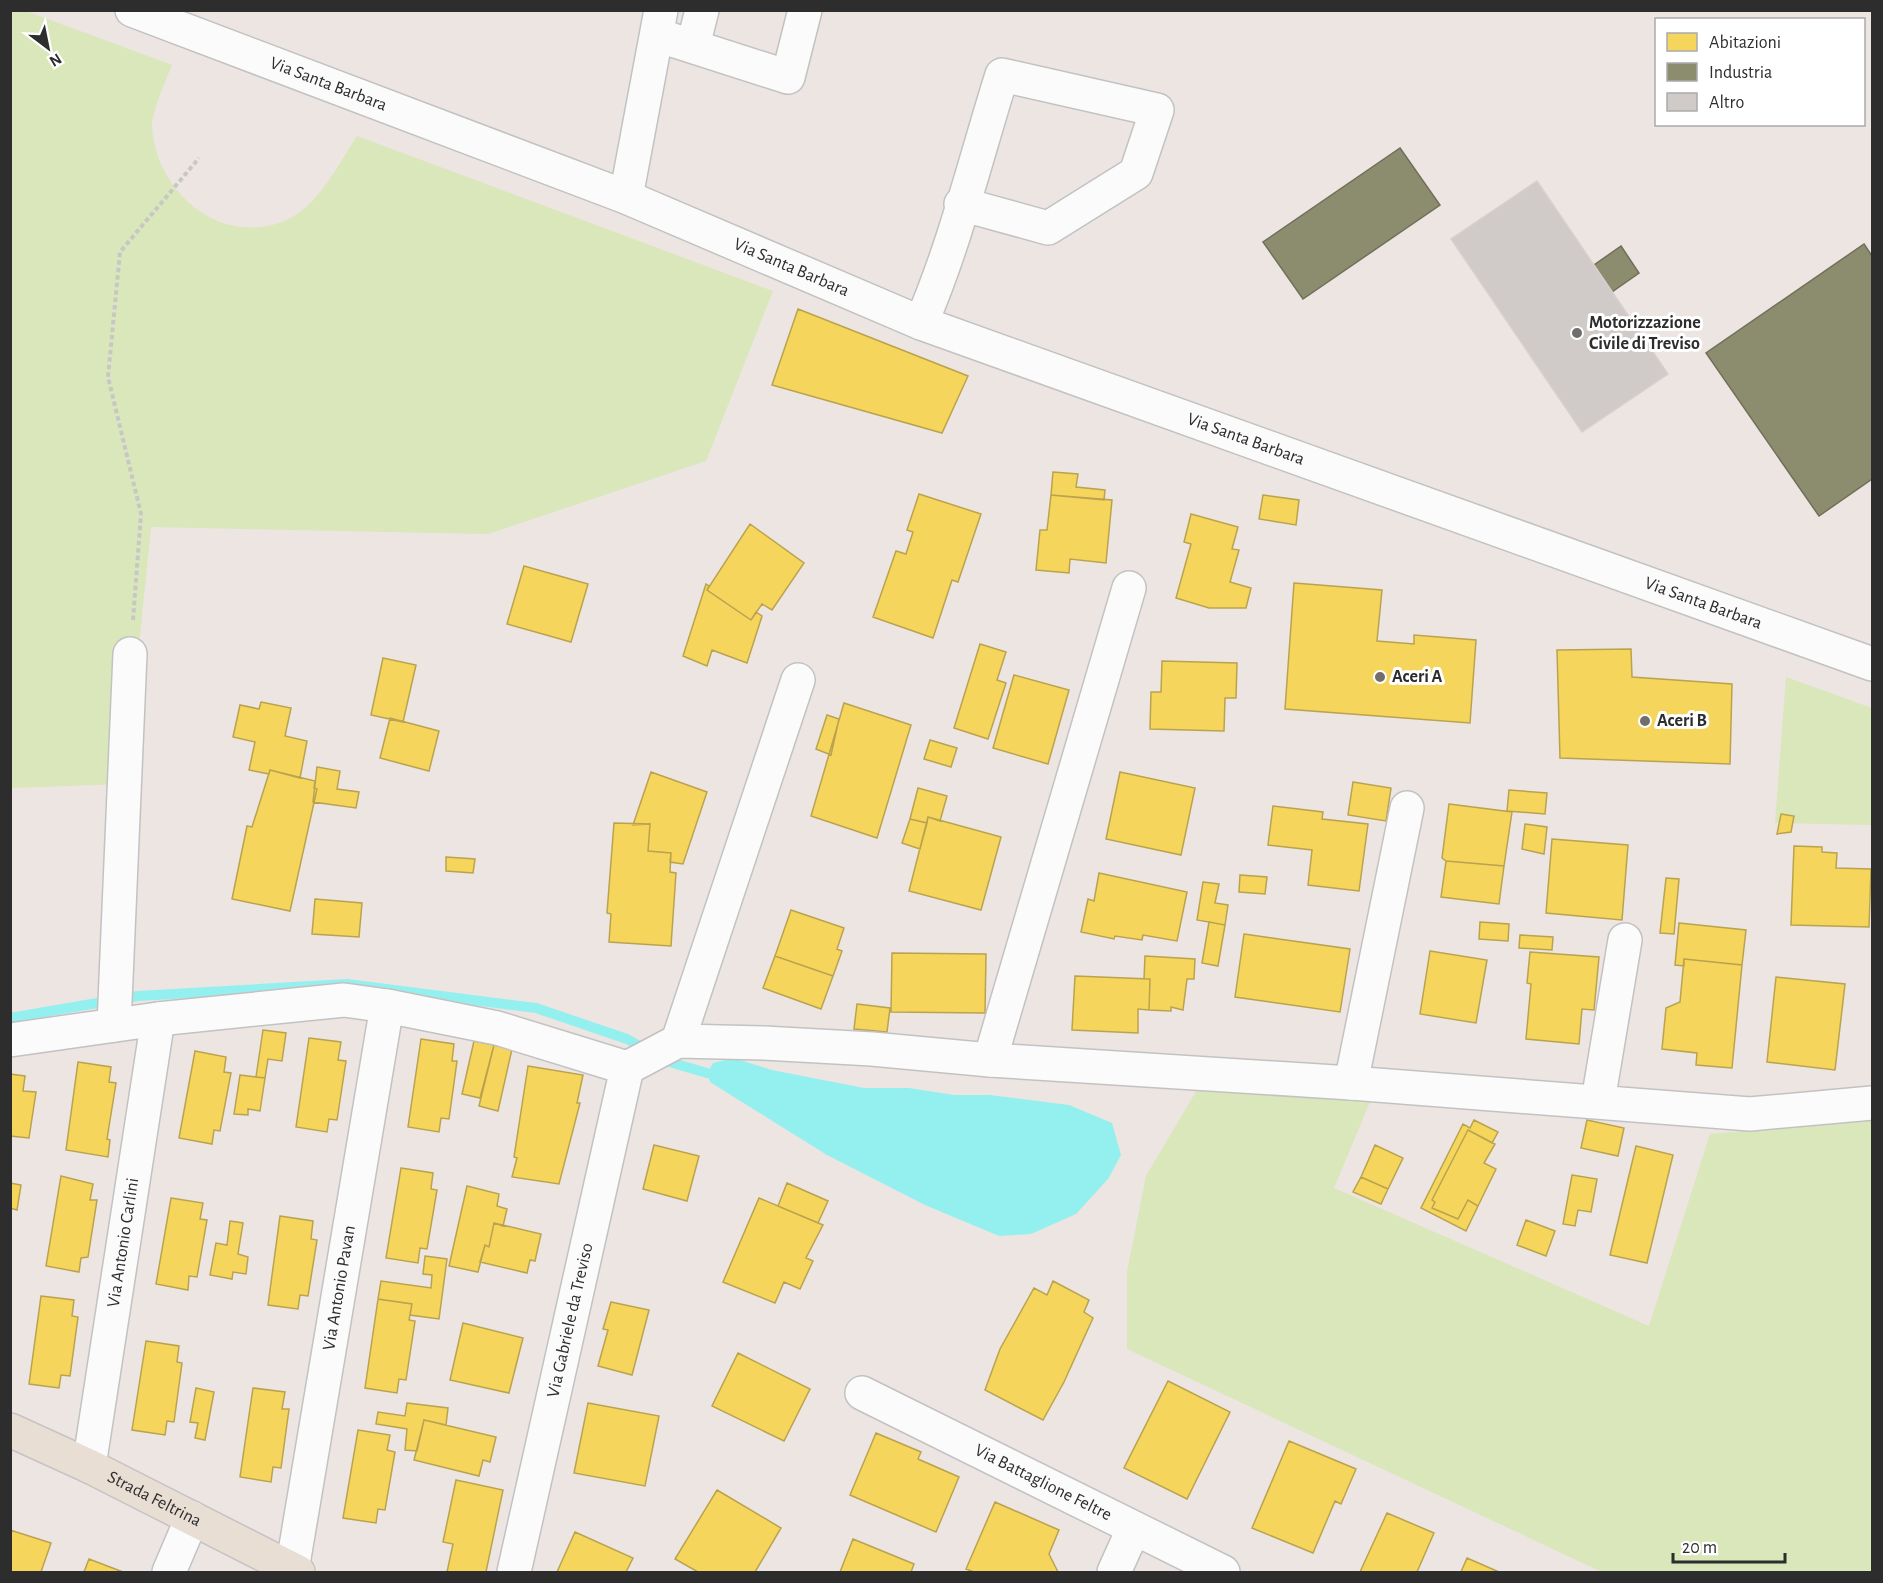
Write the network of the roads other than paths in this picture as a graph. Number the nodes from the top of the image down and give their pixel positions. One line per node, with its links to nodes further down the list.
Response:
1 (132, 10): 6 (street, Via Santa Barbara)
2 (702, 10): 5 (street)
3 (806, 10): 5 (street)
4 (659, 23): 5 (street); 6 (street)
5 (693, 46)
6 (626, 197): 8 (street, Via Santa Barbara)
7 (961, 204): 7 (street); 8 (street)
8 (921, 323): 11 (street, Via Santa Barbara)
9 (1129, 588): 20 (street)
10 (130, 654): 16 (street)
11 (1872, 664)
12 (798, 680): 19 (street)
13 (1407, 808): 22 (street)
14 (1625, 940): 23 (street)
15 (387, 1006): 17 (street); 21 (street); 30 (street, Via Antonio Pavan)
16 (115, 1008): 17 (street); 18 (street)
17 (158, 1019): 27 (street, Via Antonio Carlini)
18 (10, 1040)
19 (673, 1044): 20 (street); 21 (street)
20 (990, 1060): 22 (street)
21 (633, 1065): 32 (street, Via Gabriele da Treviso)
22 (1351, 1083): 23 (street)
23 (1598, 1101): 24 (street)
24 (1872, 1103)
25 (862, 1393): 29 (street, Via Battaglione Feltre)
26 (10, 1430): 27 (main road, Strada Feltrina)
27 (89, 1466): 28 (main road, Strada Feltrina)
28 (192, 1518): 30 (main road, Strada Feltrina); 31 (street)
29 (1133, 1530): 33 (street); 34 (street, Via Battaglione Feltre)
30 (295, 1571)
31 (169, 1572)
32 (513, 1572)
33 (1114, 1572)
34 (1223, 1572)

